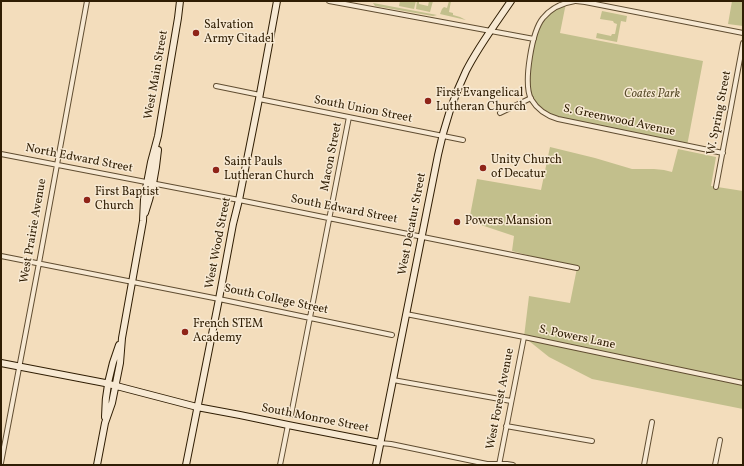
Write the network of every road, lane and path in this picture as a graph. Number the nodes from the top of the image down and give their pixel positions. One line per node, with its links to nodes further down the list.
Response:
1 (86, 1): 21 (street, West Prairie Avenue)
2 (181, 1): 22 (street, West Main Street)
3 (277, 1): 13 (street, West Wood Street)
4 (329, 1): 7 (street)
5 (511, 1): 8 (street, West Decatur Street)
6 (575, 1): 9 (street); 10 (street)
7 (351, 3): 8 (street)
8 (491, 31): 10 (street); 17 (street, West Decatur Street)
9 (743, 33)
10 (534, 39): 14 (street)
11 (743, 42): 19 (street, W. Spring Street)
12 (216, 86): 13 (street, South Union Street)
13 (259, 97): 16 (street, South Union Street); 24 (street, West Wood Street)
14 (531, 98): 15 (street); 19 (street, S. Greenwood Avenue)
15 (500, 113)
16 (349, 117): 17 (street, South Union Street); 25 (street, Macon Street)
17 (442, 135): 18 (street, South Union Street); 26 (street, West Decatur Street)
18 (463, 140)
19 (722, 153): 23 (street, W. Spring Street)
20 (1, 154): 21 (street, North Edward Street)
21 (56, 164): 22 (street, North Edward Street); 28 (street, West Prairie Avenue)
22 (150, 183): 24 (street, South Edward Street); 30 (street, West Main Street)
23 (716, 187)
24 (239, 200): 25 (street, South Edward Street); 31 (street, West Wood Street)
25 (330, 218): 26 (street, South Edward Street); 33 (street, Macon Street)
26 (422, 236): 29 (street, South Edward Street); 32 (street, West Decatur Street)
27 (1, 256): 28 (street, South College Street)
28 (39, 263): 30 (street, South College Street); 38 (street, West Prairie Avenue)
29 (578, 268)
30 (132, 281): 31 (street, South College Street); 36 (street, West Main Street)
31 (219, 298): 33 (street, South College Street); 44 (street, West Wood Street)
32 (406, 314): 35 (street, S. Powers Lane); 39 (street, West Decatur Street)
33 (310, 318): 34 (street, South College Street); 45 (street, Macon Street)
34 (392, 335)
35 (524, 337): 40 (street, S. Powers Lane); 43 (street, West Forest Avenue)
36 (122, 338): 41 (street, West Main Street); 42 (street, West Main Street)
37 (1, 363): 38 (street, South Monroe Street)
38 (20, 366): 41 (street, South Monroe Street); 53 (street, West Prairie Avenue)
39 (393, 380): 43 (street); 52 (street, West Decatur Street)
40 (743, 383)
41 (108, 384): 42 (street, South Monroe Street); 47 (street, West Main Street)
42 (116, 385): 44 (street, South Monroe Street); 47 (street, West Main Street)
43 (511, 402): 49 (street, West Forest Avenue)
44 (197, 408): 48 (street, South Monroe Street); 55 (street, West Wood Street)
45 (291, 415)
46 (652, 422): 60 (street)
47 (105, 423): 54 (street, West Main Street)
48 (288, 425): 52 (street, South Monroe Street); 56 (street)
49 (506, 426): 51 (street); 58 (street, West Forest Avenue)
50 (720, 440): 61 (street)
51 (592, 441)
52 (380, 443): 57 (street, West Decatur Street); 58 (street, South Monroe Street)
53 (1, 464)
54 (97, 465)
55 (186, 465)
56 (280, 465)
57 (376, 465)
58 (499, 465): 59 (street, South Monroe Street)
59 (512, 465)
60 (644, 465)
61 (716, 465)

